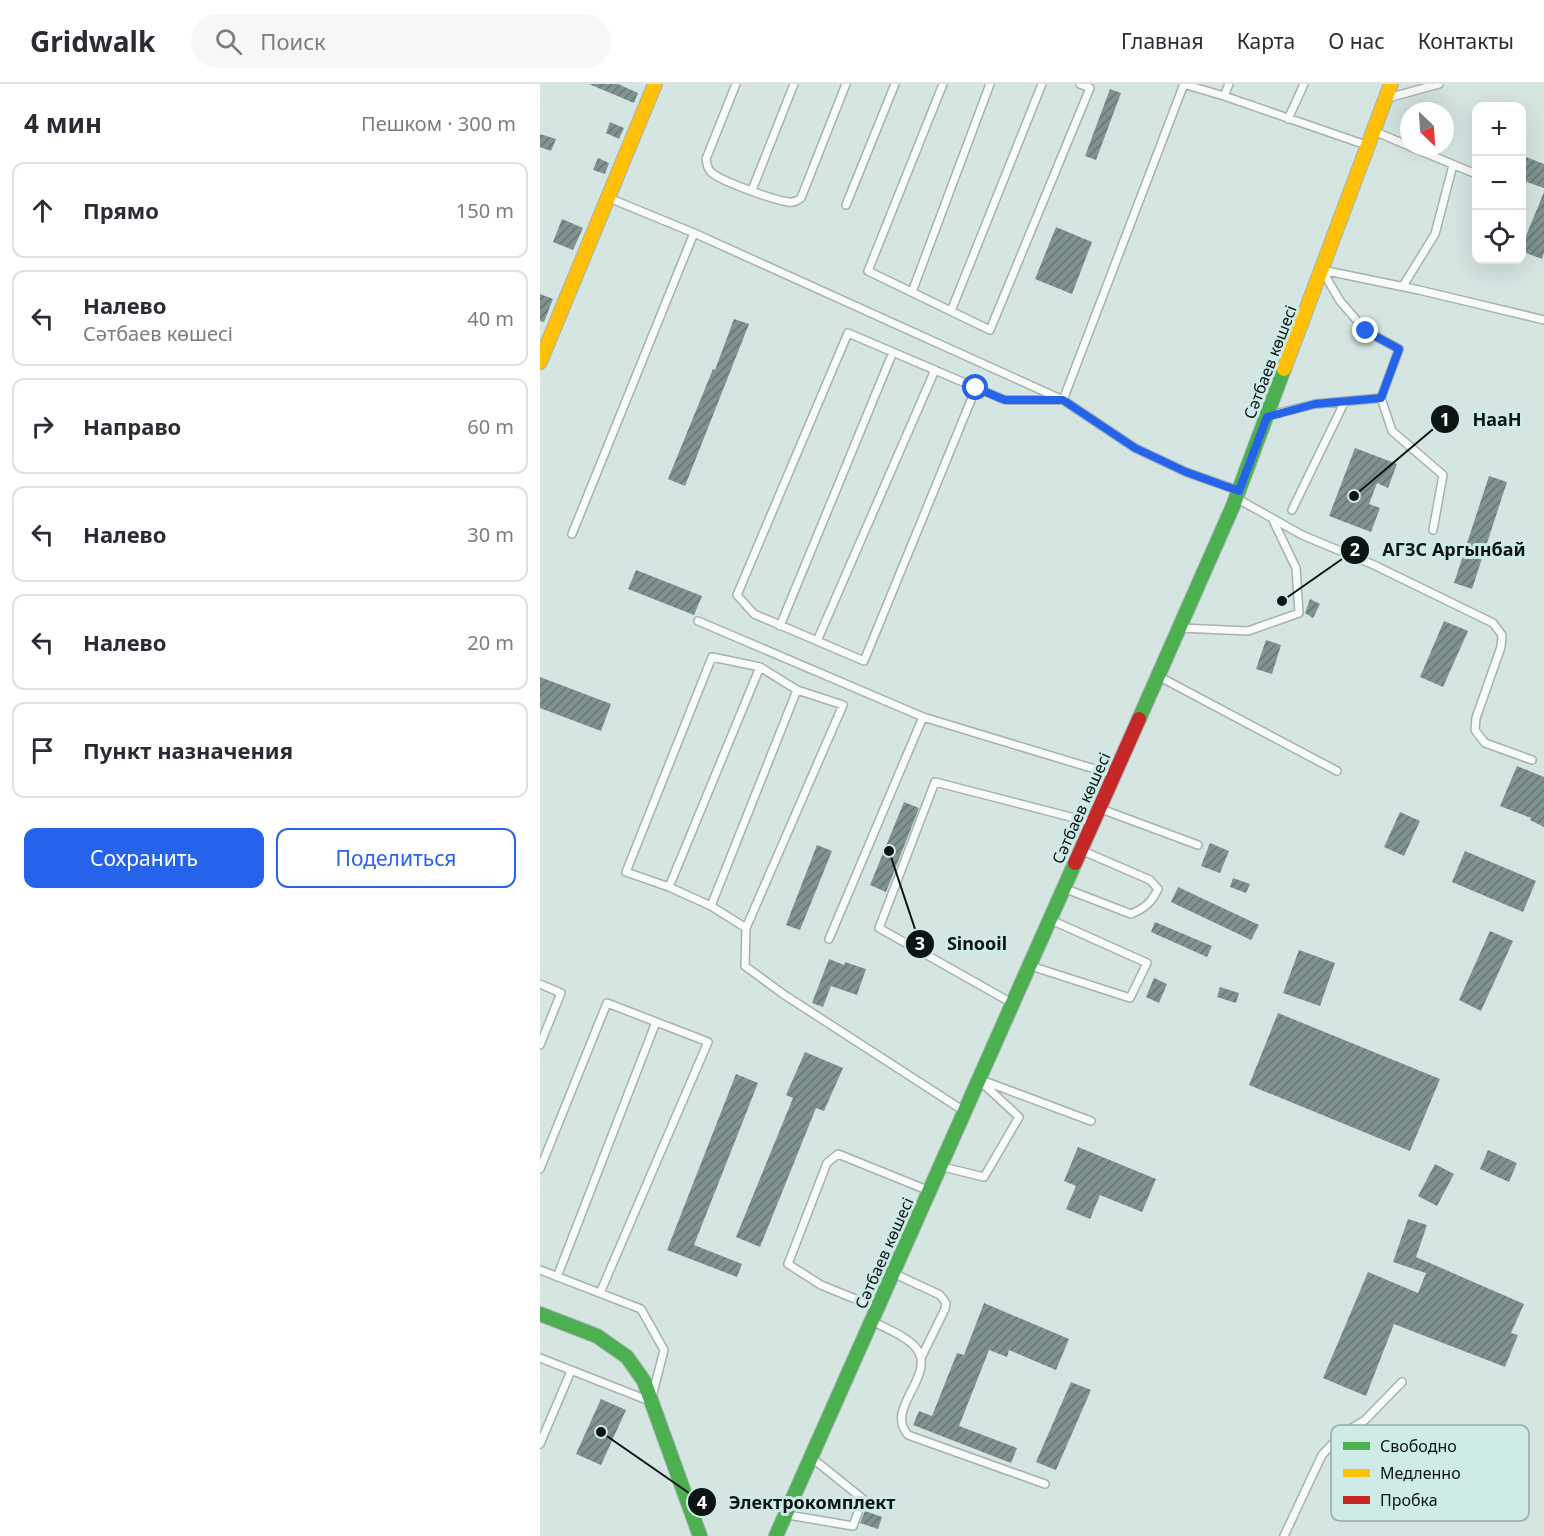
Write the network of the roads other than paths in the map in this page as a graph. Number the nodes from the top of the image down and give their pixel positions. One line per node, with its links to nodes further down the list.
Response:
1 (655, 84): 25 (main road)
2 (736, 84): 24 (lane)
3 (794, 84): 24 (lane)
4 (846, 84): 24 (lane)
5 (895, 84): 26 (lane)
6 (943, 84): 30 (lane)
7 (990, 84): 30 (lane)
8 (1042, 84): 31 (lane)
9 (1080, 84): 31 (lane)
10 (1183, 84): 15 (lane); 38 (lane)
11 (1229, 84): 15 (lane)
12 (1304, 84): 17 (lane)
13 (1391, 84): 16 (main road, Сәтбаев көшесі)
14 (1439, 84): 16 (lane)
15 (1224, 96): 17 (lane)
16 (1386, 98): 18 (main road, Сәтбаев көшесі)
17 (1288, 119): 20 (lane)
18 (1374, 131): 19 (lane); 20 (main road, Сәтбаев көшесі)
19 (1400, 142)
20 (1369, 146): 28 (main road, Сәтбаев көшесі)
21 (1433, 156): 22 (lane)
22 (1453, 165): 23 (lane); 29 (lane)
23 (1472, 172)
24 (752, 190)
25 (609, 197): 27 (lane); 34 (main road)
26 (846, 205)
27 (694, 233): 38 (lane); 45 (lane)
28 (1322, 270): 29 (lane); 37 (lane); 40 (main road, Сәтбаев көшесі)
29 (1403, 286): 32 (lane)
30 (912, 292): 31 (lane)
31 (951, 310)
32 (1544, 320)
33 (893, 352): 35 (lane); 47 (lane); 47 (lane)
34 (540, 362)
35 (935, 370): 36 (lane); 49 (lane)
36 (976, 388): 38 (lane); 49 (lane)
37 (1381, 398): 39 (lane); 44 (lane)
38 (1063, 400): 41 (lane)
39 (1346, 401): 40 (lane); 42 (lane)
40 (1267, 417): 41 (main road, Сәтбаев көшесі)
41 (1237, 494): 43 (lane); 48 (main road, Сәтбаев көшесі)
42 (1292, 510)
43 (1272, 518): 48 (lane); 54 (lane)
44 (1433, 531)
45 (572, 534)
46 (698, 621): 53 (lane)
47 (780, 626): 49 (lane)
48 (1179, 628): 51 (main road, Сәтбаев көшесі)
49 (817, 641)
50 (760, 667): 52 (lane); 61 (lane); 61 (lane)
51 (1157, 676): 55 (lane); 56 (main road, Сәтбаев көшесі)
52 (797, 690): 63 (lane); 65 (lane)
53 (923, 717): 56 (lane); 66 (lane)
54 (1532, 760)
55 (1337, 771)
56 (1114, 775): 57 (main road, Сәтбаев көшесі)
57 (1099, 808): 58 (main road, Сәтбаев көшесі); 59 (lane)
58 (1092, 823): 60 (main road, Сәтбаев көшесі); 69 (lane)
59 (1198, 845)
60 (1080, 850): 62 (main road, Сәтбаев көшесі); 62 (lane)
61 (669, 887): 63 (lane)
62 (1063, 888): 64 (main road, Сәтбаев көшесі)
63 (711, 906): 65 (lane)
64 (1050, 920): 67 (main road, Сәтбаев көшесі); 67 (lane)
65 (746, 928): 73 (lane)
66 (829, 939)
67 (1029, 965): 69 (main road, Сәтбаев көшесі)
68 (540, 984): 71 (lane)
69 (1012, 1004): 72 (main road, Сәтбаев көшесі)
70 (656, 1022): 76 (lane); 80 (lane); 81 (lane)
71 (540, 1045)
72 (979, 1079): 73 (main road, Сәтбаев көшесі); 74 (lane); 75 (lane)
73 (964, 1111): 75 (main road, Сәтбаев көшесі)
74 (1091, 1121)
75 (940, 1166): 77 (main road, Сәтбаев көшесі)
76 (540, 1169)
77 (929, 1191): 79 (main road, Сәтбаев көшесі); 83 (lane)
78 (540, 1270): 80 (lane)
79 (892, 1273): 83 (main road, Сәтбаев көшесі); 85 (lane)
80 (557, 1277): 81 (lane)
81 (600, 1293): 88 (lane)
82 (540, 1314): 88 (main road)
83 (874, 1314): 85 (lane); 92 (main road, Сәтбаев көшесі)
84 (540, 1358): 86 (lane)
85 (921, 1358): 93 (lane)
86 (571, 1371): 88 (lane); 90 (lane)
87 (1402, 1382): 89 (lane)
88 (651, 1402): 95 (main road)
89 (1357, 1425)
90 (540, 1444)
91 (1331, 1446): 97 (lane)
92 (811, 1458): 94 (main road, Сәтбаев көшесі); 94 (lane)
93 (1045, 1484)
94 (785, 1515): 96 (main road, Сәтбаев көшесі)
95 (699, 1536)
96 (776, 1536)
97 (1284, 1536)

